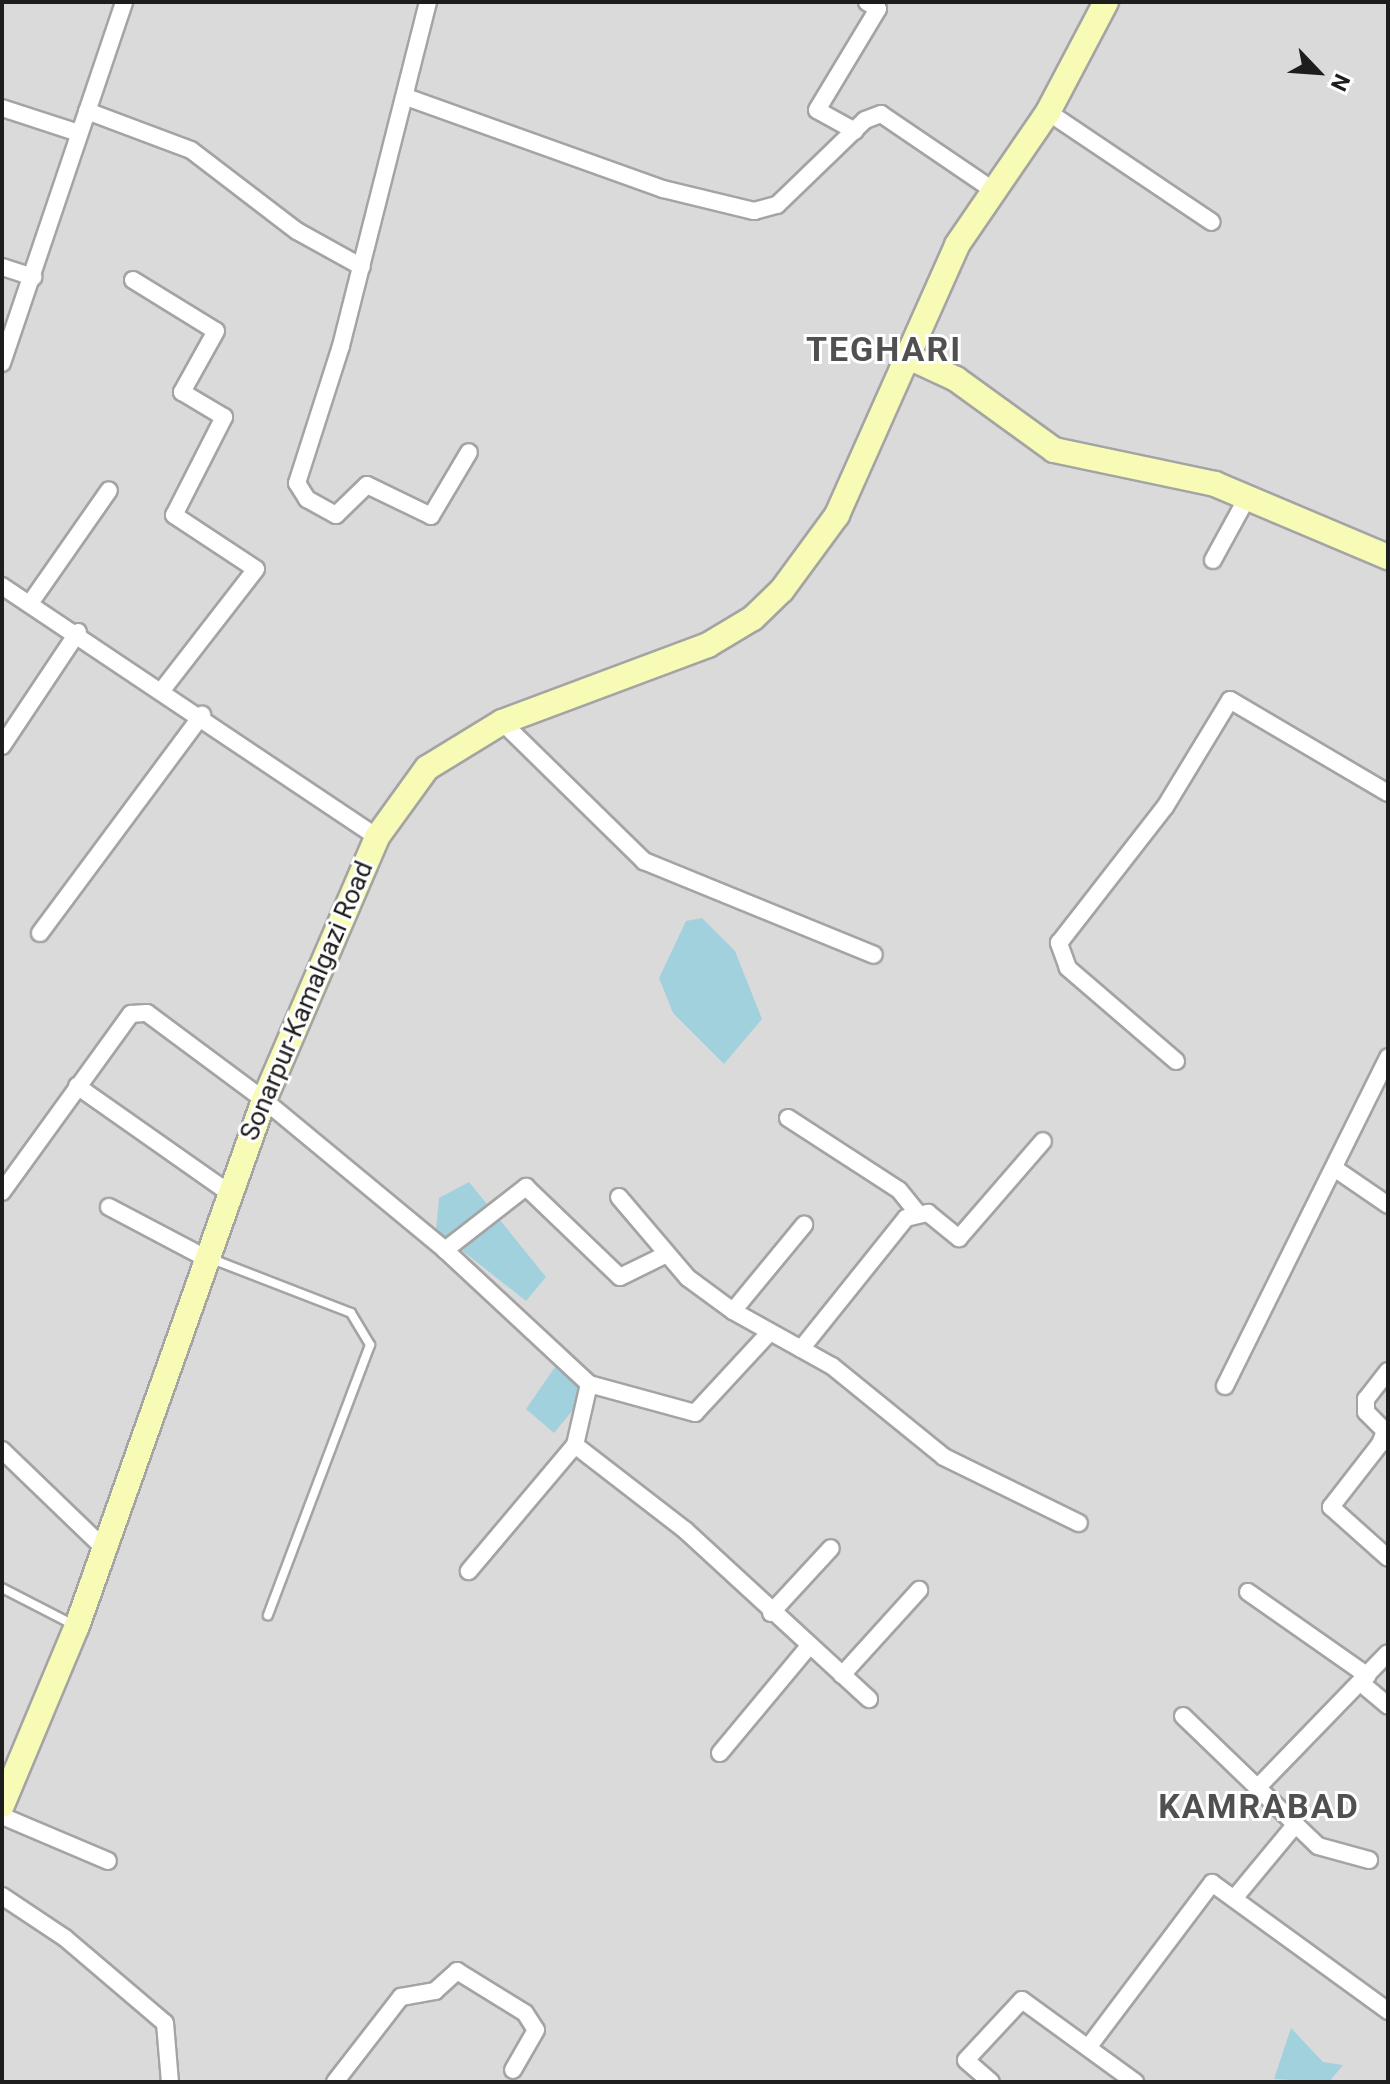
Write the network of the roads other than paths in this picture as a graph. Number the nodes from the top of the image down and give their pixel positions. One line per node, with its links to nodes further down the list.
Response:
1 (124, 2): 7 (street)
2 (428, 2): 5 (street)
3 (867, 2): 9 (street)
4 (1106, 2): 8 (main road, Sonarpur-Kamalgazi Road)
5 (406, 97): 9 (street); 14 (street)
6 (2, 108): 10 (street)
7 (87, 111): 10 (street); 14 (street)
8 (1048, 112): 11 (main road, Sonarpur-Kamalgazi Road); 12 (street)
9 (855, 131): 11 (street)
10 (79, 133): 15 (street)
11 (993, 190): 17 (main road, Sonarpur-Kamalgazi Road)
12 (1212, 222)
13 (2, 267): 15 (street)
14 (362, 267): 19 (street)
15 (33, 277): 18 (street)
16 (133, 280): 27 (street)
17 (911, 358): 21 (main road); 29 (main road, Sonarpur-Kamalgazi Road)
18 (2, 363)
19 (469, 452)
20 (109, 490): 25 (street)
21 (1248, 496): 22 (main road); 23 (street)
22 (1388, 557)
23 (1213, 560)
24 (2, 586): 25 (street)
25 (31, 602): 26 (street)
26 (78, 632): 27 (street); 30 (street)
27 (163, 689): 28 (street)
28 (202, 715): 32 (street); 33 (street)
29 (502, 722): 32 (main road, Sonarpur-Kamalgazi Road); 34 (street)
30 (2, 746)
31 (1388, 793): 36 (street)
32 (377, 837): 38 (main road, Sonarpur-Kamalgazi Road)
33 (40, 933)
34 (874, 955)
35 (1388, 1057): 41 (street)
36 (1176, 1061)
37 (77, 1086): 38 (street); 42 (street); 43 (street)
38 (264, 1100): 43 (main road, Sonarpur-Kamalgazi Road); 49 (street)
39 (788, 1118): 47 (street)
40 (1043, 1141): 47 (street)
41 (1334, 1168): 45 (street); 57 (street)
42 (2, 1192)
43 (228, 1192): 51 (main road, Sonarpur-Kamalgazi Road)
44 (619, 1197): 50 (street)
45 (1388, 1205)
46 (109, 1207): 51 (street)
47 (917, 1212): 54 (street)
48 (804, 1225): 52 (street)
49 (445, 1250): 50 (street); 56 (street)
50 (667, 1254): 52 (street)
51 (204, 1257): 62 (main road, Sonarpur-Kamalgazi Road); 69 (lane)
52 (733, 1311): 53 (street)
53 (770, 1332): 54 (street); 56 (street)
54 (801, 1349): 60 (street)
55 (1388, 1371): 63 (street)
56 (589, 1384): 58 (street)
57 (1225, 1386)
58 (575, 1445): 64 (street); 68 (street)
59 (2, 1450): 62 (street)
60 (1079, 1523)
61 (831, 1548): 68 (street)
62 (105, 1549): 70 (main road, Sonarpur-Kamalgazi Road)
63 (1388, 1558)
64 (469, 1571)
65 (2, 1588): 70 (lane)
66 (919, 1590): 73 (street)
67 (1248, 1592): 74 (street)
68 (771, 1613): 71 (street)
69 (268, 1615)
70 (77, 1626): 80 (main road, Sonarpur-Kamalgazi Road)
71 (809, 1646): 73 (street); 78 (street)
72 (1388, 1653): 74 (street)
73 (842, 1675): 75 (street)
74 (1364, 1680): 76 (street); 79 (street)
75 (869, 1699)
76 (1388, 1706)
77 (1183, 1716): 79 (street)
78 (720, 1753)
79 (1259, 1786): 82 (street)
80 (2, 1805)
81 (2, 1816): 84 (street)
82 (1296, 1824): 83 (street); 85 (street)
83 (1369, 1860)
84 (108, 1861)
85 (1237, 1895): 87 (street); 88 (street)
86 (2, 1896): 90 (street)
87 (1388, 2011)
88 (1090, 2045): 92 (street); 93 (street)
89 (513, 2070): 91 (street)
90 (170, 2082)
91 (335, 2082)
92 (991, 2082)
93 (1135, 2082)

